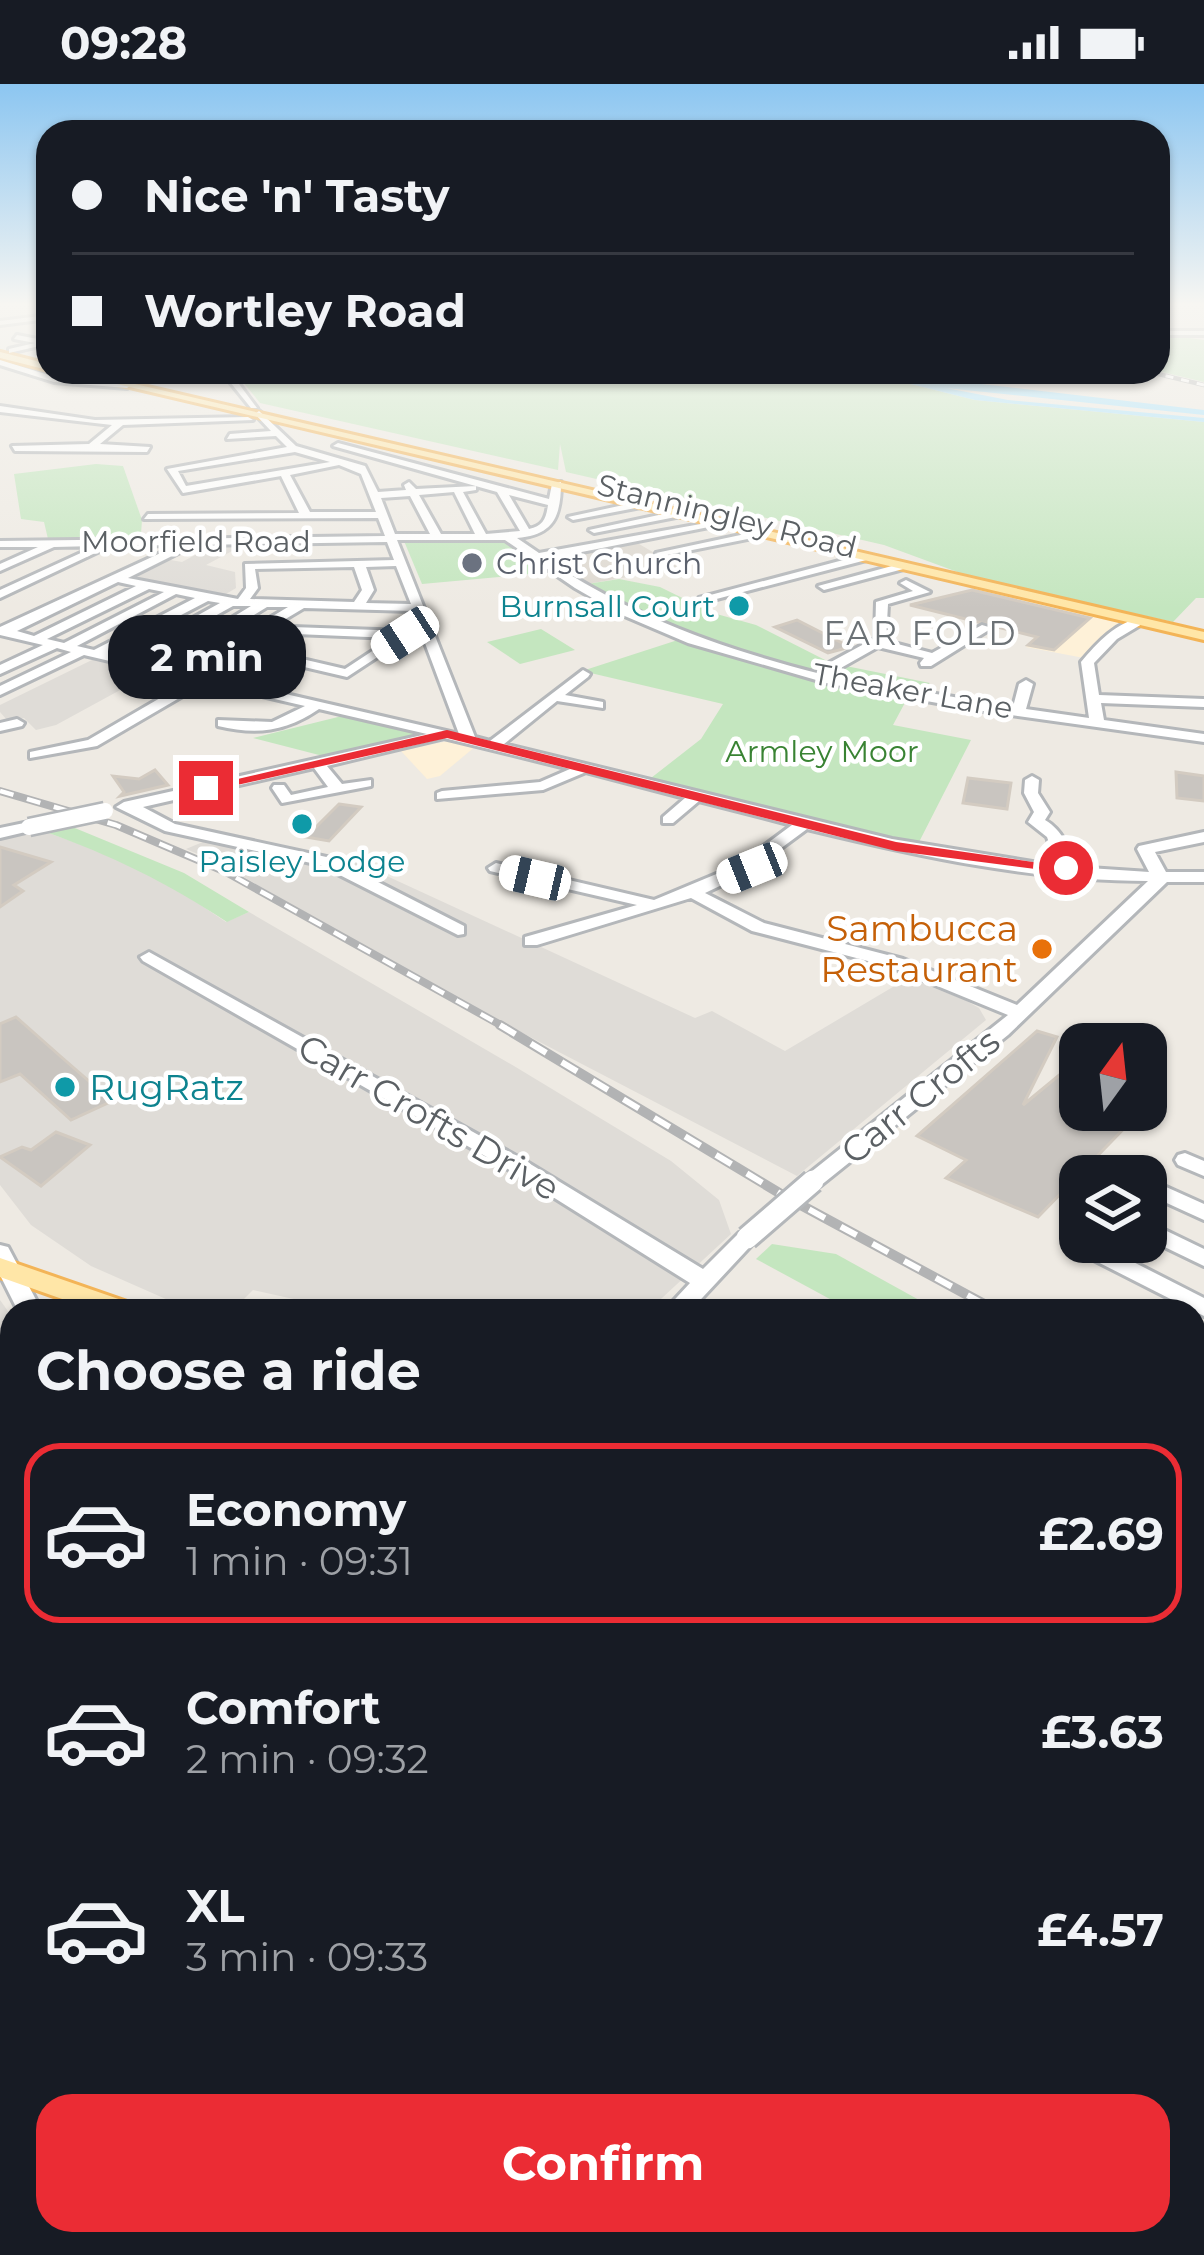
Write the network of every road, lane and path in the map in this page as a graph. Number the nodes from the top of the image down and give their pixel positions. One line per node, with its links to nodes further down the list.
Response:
1 (225, 406): 5 (main road, Stanningley Road)
2 (233, 406): 5 (main road, Stanningley Road)
3 (254, 406): 5 (street)
4 (0, 409): 6 (street)
5 (260, 414): 6 (street); 7 (main road, Stanningley Road); 8 (street); 13 (street); 17 (main road, Stanningley Road)
6 (119, 424): 10 (street)
7 (338, 432): 9 (street); 17 (main road, Stanningley Road)
8 (230, 437)
9 (314, 441): 13 (street); 15 (street)
10 (91, 447): 11 (street); 12 (street)
11 (15, 448)
12 (148, 448)
13 (294, 448): 14 (street); 18 (street)
14 (342, 462): 16 (street); 22 (street)
15 (397, 464): 20 (street); 21 (street)
16 (284, 473): 18 (street); 28 (street)
17 (560, 482): 23 (main road, Stanningley Road); 25 (street); 51 (main road, Stanningley Road)
18 (220, 484): 27 (street)
19 (457, 489): 20 (street); 21 (street); 38 (street)
20 (496, 489): 25 (street); 36 (street)
21 (414, 493): 22 (street); 37 (street)
22 (375, 495): 29 (street)
23 (613, 497): 24 (main road, Stanningley Road); 25 (street)
24 (642, 504): 26 (main road, Stanningley Road); 31 (street)
25 (555, 507): 31 (street); 33 (street)
26 (682, 513): 32 (main road, Stanningley Road); 34 (street)
27 (234, 515): 28 (street); 30 (street)
28 (306, 515): 29 (street)
29 (381, 515): 40 (street)
30 (148, 517)
31 (574, 517): 34 (street)
32 (719, 522): 35 (main road, Stanningley Road); 44 (street)
33 (542, 529): 36 (street, Moorfield Road); 46 (street)
34 (594, 530): 44 (street)
35 (764, 533): 47 (street); 49 (main road, Stanningley Road)
36 (527, 534): 39 (street, Moorfield Road)
37 (437, 537): 38 (street, Moorfield Road); 40 (street, Moorfield Road)
38 (482, 537): 39 (street, Moorfield Road)
39 (508, 537): 48 (street, Theaker Lane)
40 (391, 538): 42 (street, Moorfield Road); 50 (street)
41 (116, 541): 42 (street, Moorfield Road); 43 (street, Moorfield Road); 61 (street)
42 (195, 541): 56 (street)
43 (58, 542): 45 (street, Moorfield Road); 54 (street)
44 (616, 542): 46 (street)
45 (0, 544)
46 (577, 550): 48 (street)
47 (662, 554)
48 (537, 557): 97 (street, Theaker Lane)
49 (866, 557): 51 (main road, Stanningley Road); 64 (street)
50 (400, 562): 52 (street); 71 (street)
51 (900, 562): 59 (street); 72 (main road, Stanningley Road)
52 (359, 563): 55 (street); 69 (street)
53 (286, 565): 55 (street); 65 (street); 67 (street)
54 (0, 568)
55 (328, 576): 70 (street)
56 (118, 579): 58 (street); 76 (street)
57 (906, 584): 66 (street)
58 (147, 585): 60 (street); 83 (street)
59 (824, 586)
60 (176, 590): 63 (street); 87 (street)
61 (0, 594)
62 (866, 595): 66 (street)
63 (206, 597): 65 (street); 73 (street)
64 (705, 598)
65 (236, 602): 67 (street); 78 (street)
66 (882, 602): 85 (street)
67 (273, 603): 68 (street); 84 (street)
68 (302, 604): 70 (street); 88 (street)
69 (358, 606): 70 (street); 71 (street)
70 (318, 611): 71 (street); 75 (street)
71 (421, 614): 81 (street)
72 (1138, 621): 82 (main road, Stanningley Road); 102 (street)
73 (148, 627): 78 (street); 90 (street)
74 (986, 628): 85 (street)
75 (296, 630): 77 (street); 91 (street)
76 (3, 632): 83 (street)
77 (332, 632): 79 (street); 93 (street)
78 (176, 633): 84 (street)
79 (368, 633): 80 (street); 86 (street)
80 (405, 635): 81 (street); 94 (street)
81 (430, 636): 113 (street)
82 (1204, 636)
83 (32, 638): 87 (street); 89 (street)
84 (204, 640): 88 (street)
85 (878, 643): 97 (street)
86 (351, 644)
87 (62, 645): 90 (street); 95 (street)
88 (231, 646): 91 (street)
89 (0, 651)
90 (91, 652): 98 (street); 100 (street)
91 (258, 652): 93 (street)
92 (334, 655): 94 (street)
93 (289, 659): 94 (street)
94 (317, 666)
95 (0, 670)
96 (583, 674): 101 (street)
97 (824, 678): 106 (street, Theaker Lane)
98 (203, 679): 104 (street); 115 (street)
99 (1026, 684): 106 (street)
100 (0, 692)
101 (555, 697): 105 (street); 114 (street)
102 (1092, 699): 103 (street); 107 (street)
103 (1204, 703)
104 (318, 704): 109 (street); 111 (street)
105 (598, 705)
106 (1019, 710): 107 (street, Theaker Lane)
107 (1097, 722): 112 (street, Theaker Lane)
108 (17, 723): 110 (street)
109 (223, 723)
110 (0, 727)
111 (447, 734): 113 (street); 116 (street)
112 (1204, 738)
113 (469, 740): 114 (street)
114 (492, 746): 117 (street)
115 (35, 755)
116 (317, 763): 121 (street); 124 (street)
117 (584, 768): 122 (street); 123 (street)
118 (1032, 779): 130 (street)
119 (366, 783): 121 (street)
120 (279, 788): 121 (street)
121 (338, 789)
122 (442, 796)
123 (695, 797): 125 (street); 126 (street)
124 (130, 806): 127 (street, bridge); 135 (street)
125 (668, 820)
126 (803, 824): 130 (street); 133 (street)
127 (0, 833)
128 (1204, 837): 132 (street)
129 (496, 868): 134 (street)
130 (1066, 868): 132 (street)
131 (1204, 877): 132 (street)
132 (1161, 878): 138 (street, Carr Crofts)
133 (695, 894): 134 (street); 138 (street)
134 (651, 904): 136 (street)
135 (458, 930)
136 (531, 941)
137 (149, 957): 145 (street, Carr Crofts Drive)
138 (1020, 1013): 145 (street, Carr Crofts, bridge)
139 (1167, 1195): 140 (street)
140 (1204, 1213)
141 (1167, 1240): 142 (street)
142 (1204, 1258)
143 (2, 1263): 146 (street); 147 (main road)
144 (1117, 1263): 149 (street)
145 (706, 1282): 148 (street, Carr Crofts)
146 (23, 1299)
147 (94, 1299)
148 (688, 1299)
149 (1187, 1299)

